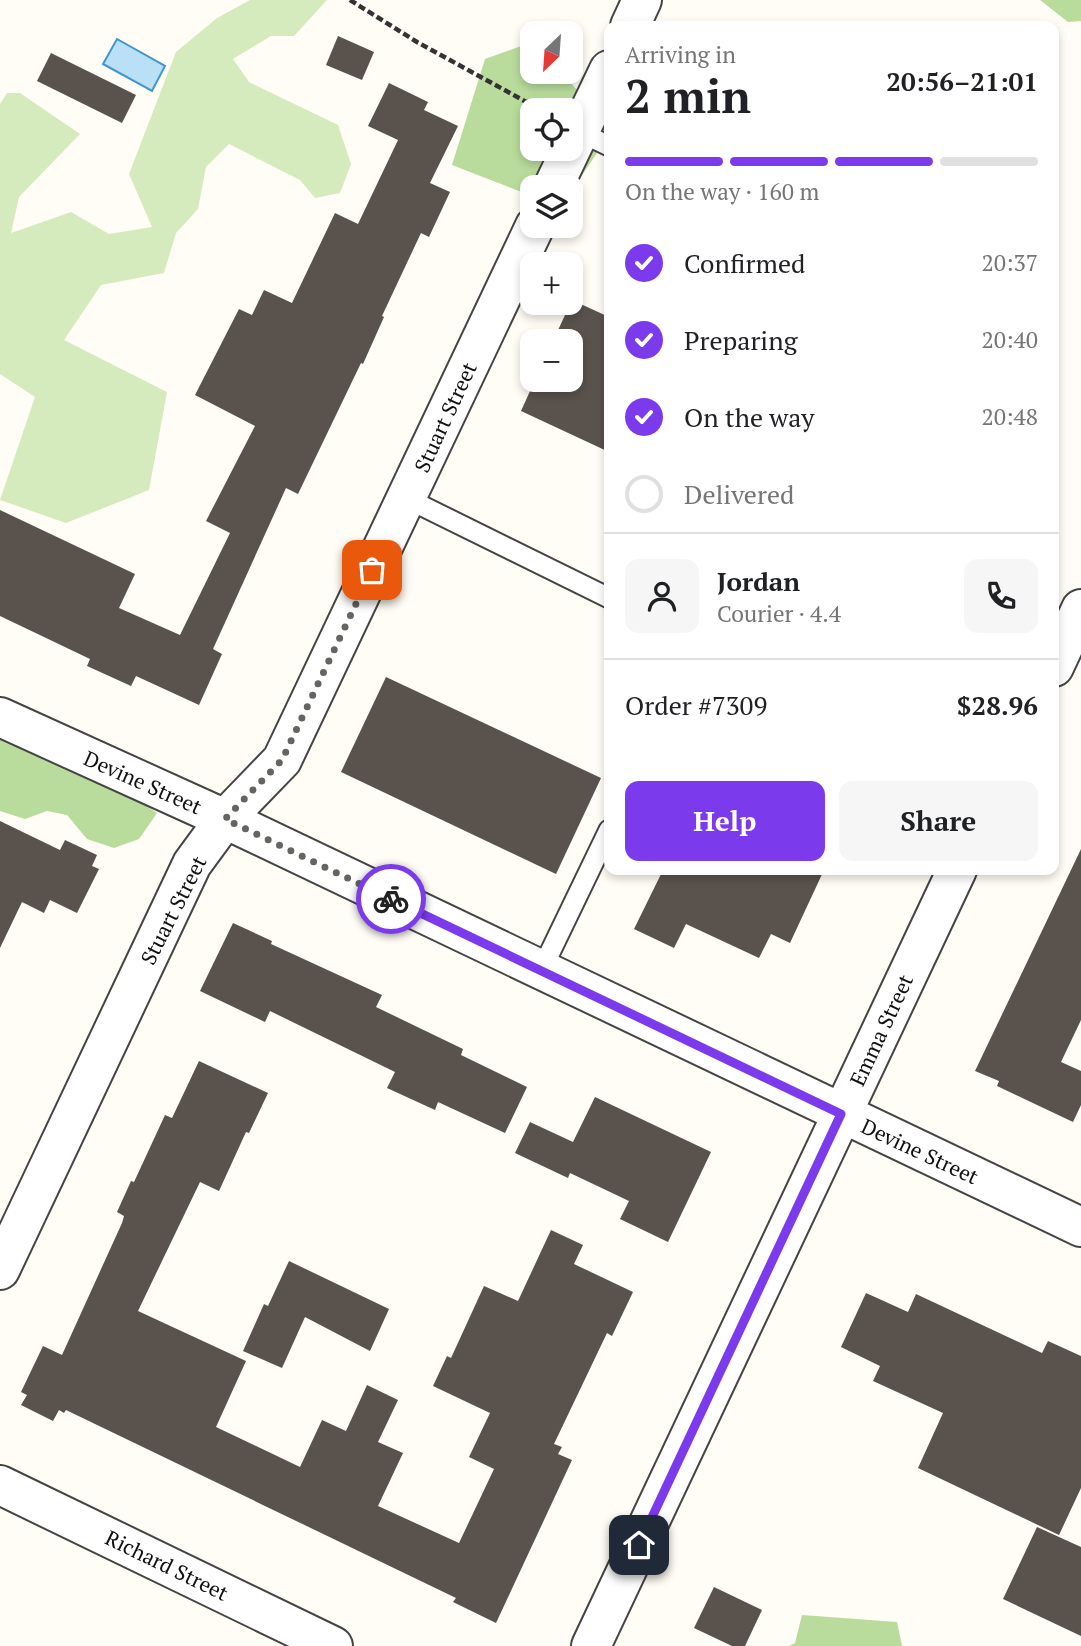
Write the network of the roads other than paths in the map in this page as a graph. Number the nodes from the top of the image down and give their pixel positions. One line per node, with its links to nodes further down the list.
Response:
1 (642, 0): 2 (street)
2 (632, 21)
3 (604, 93): 4 (street)
4 (594, 139): 5 (street)
5 (563, 175)
6 (529, 238): 7 (street, Stuart Street)
7 (406, 498): 8 (lane); 12 (street, Stuart Street)
8 (604, 596)
9 (1081, 609): 10 (street)
10 (1059, 656)
11 (0, 717): 12 (street, Devine Street)
12 (225, 819): 15 (street, Devine Street); 18 (street, Stuart Street)
13 (604, 840): 15 (lane)
14 (955, 875): 16 (street, Emma Street)
15 (541, 971): 16 (street, Devine Street)
16 (841, 1114): 17 (street, Devine Street); 21 (street, Emma Street)
17 (1081, 1227)
18 (0, 1270)
19 (0, 1485): 20 (street, Richard Street)
20 (333, 1646)
21 (591, 1646)

